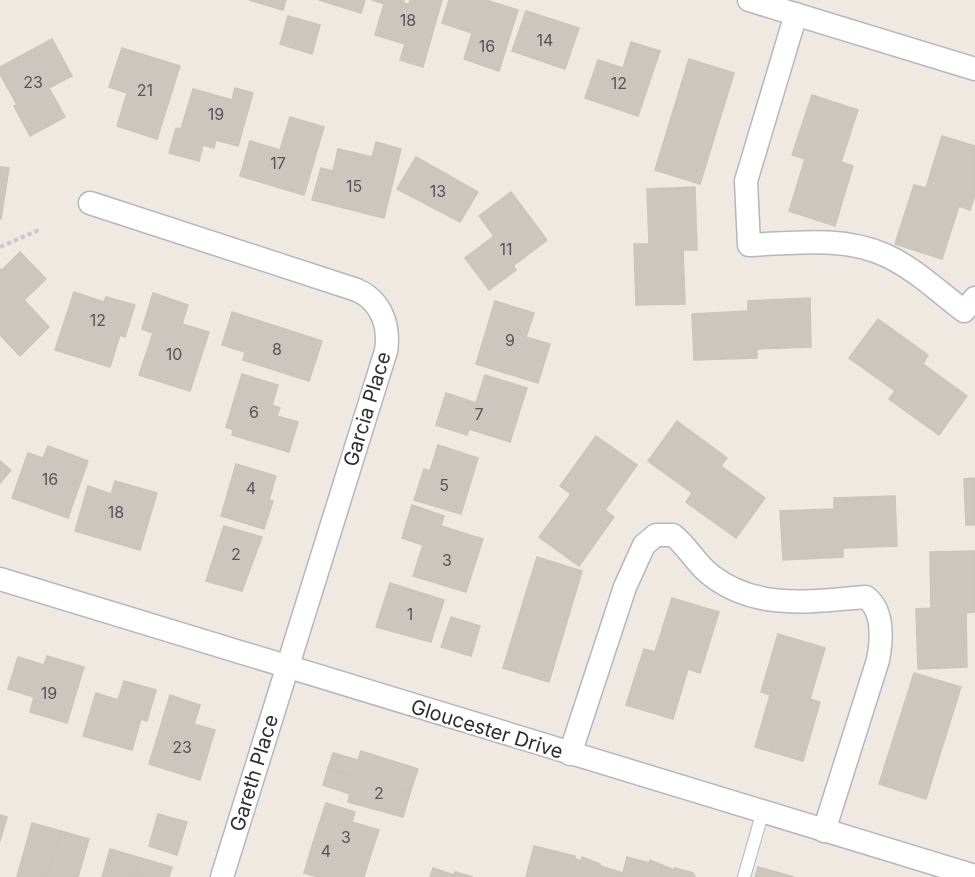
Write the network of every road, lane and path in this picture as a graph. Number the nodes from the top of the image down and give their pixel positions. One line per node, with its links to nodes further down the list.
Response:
1 (749, 0): 2 (street)
2 (796, 14): 3 (street); 7 (street)
3 (975, 69)
4 (90, 203): 9 (street, Garcia Place)
5 (41, 230): 6 (path)
6 (0, 247)
7 (975, 297)
8 (0, 579): 9 (street, Gloucester Drive)
9 (287, 668): 10 (street, Gloucester Drive); 14 (street, Gareth Place)
10 (570, 754): 11 (street, Gloucester Drive); 12 (street)
11 (763, 812): 12 (street, Gloucester Drive); 15 (lane)
12 (824, 831): 13 (street, Gloucester Drive)
13 (975, 876)
14 (222, 877)
15 (744, 877)

